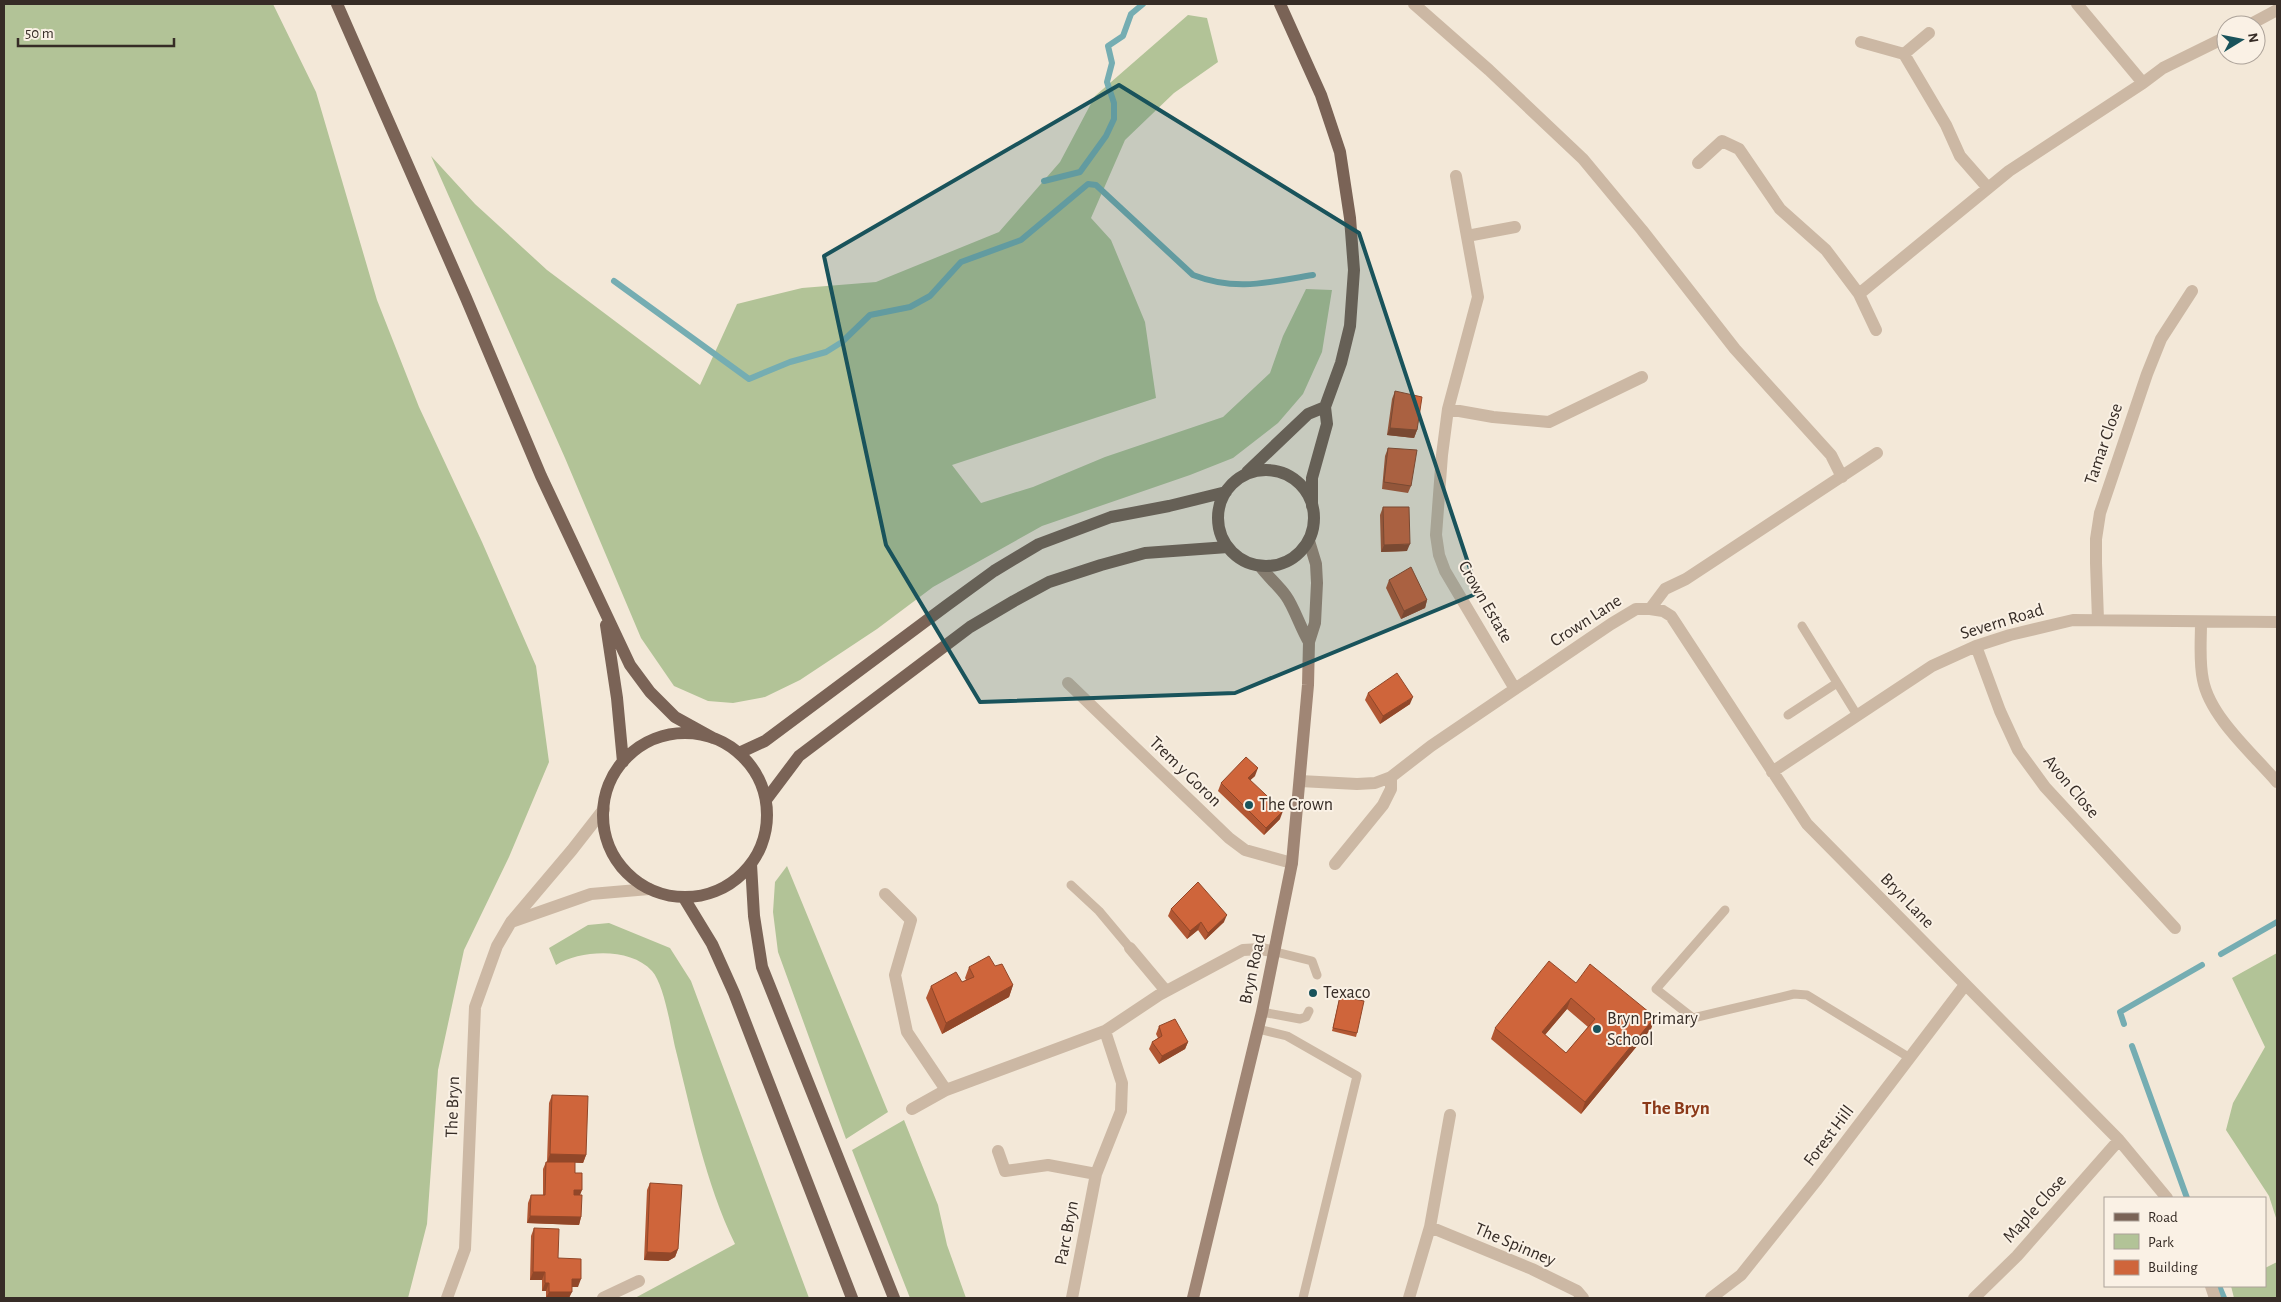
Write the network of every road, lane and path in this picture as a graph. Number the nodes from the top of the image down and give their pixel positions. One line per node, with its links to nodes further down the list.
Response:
1 (337, 4): 30 (main road)
2 (1280, 4): 19 (main road)
3 (1414, 4): 22 (street)
4 (2077, 4): 9 (street)
5 (1929, 33): 8 (street)
6 (2216, 41): 9 (street)
7 (1861, 42): 8 (street)
8 (1904, 54): 12 (street)
9 (2142, 83): 12 (street)
10 (1698, 163): 16 (street)
11 (1456, 176): 14 (street, Crown Estate)
12 (1988, 188): 16 (street)
13 (1515, 227): 14 (street)
14 (1467, 236): 20 (street, Crown Estate)
15 (2192, 292): 31 (street, Tamar Close)
16 (1858, 294): 17 (street)
17 (1876, 330)
18 (1642, 377): 20 (street)
19 (1325, 407): 23 (main road); 25 (main road)
20 (1448, 409): 39 (street, Crown Estate)
21 (1877, 453): 22 (street, Crown Lane)
22 (1842, 477): 29 (street, Crown Lane)
23 (1237, 480): 24 (main road); 25 (main road)
24 (1226, 492): 27 (main road); 43 (main road)
25 (1312, 506): 26 (main road)
26 (1309, 541): 28 (main road); 35 (street, Bryn Road)
27 (1228, 547): 28 (main road); 49 (main road)
28 (1260, 566): 35 (street, Bryn Road)
29 (1650, 609): 39 (street, Crown Lane); 45 (street, Bryn Lane)
30 (604, 612): 42 (main road); 44 (main road)
31 (2098, 620): 32 (street, Severn Road); 36 (street, Severn Road)
32 (2200, 622): 33 (street, Severn Road); 48 (street)
33 (2277, 622)
34 (1802, 626): 38 (lane)
35 (1309, 642): 47 (street, Bryn Road)
36 (1976, 646): 41 (street, Severn Road); 60 (street, Avon Close)
37 (1068, 683): 51 (street, Trem y Goron)
38 (1837, 683): 40 (lane); 41 (lane)
39 (1515, 689): 46 (street, Crown Lane)
40 (1788, 715)
41 (1857, 715): 45 (street, Severn Road)
42 (713, 738): 43 (main road); 44 (main road)
43 (738, 753): 49 (main road)
44 (623, 762): 50 (main road)
45 (1772, 772): 64 (street, Bryn Lane)
46 (1391, 777): 47 (street, Crown Lane); 53 (street)
47 (1300, 781): 51 (street, Bryn Road)
48 (2277, 782)
49 (766, 800): 52 (main road)
50 (604, 809): 55 (main road); 59 (street, The Bryn)
51 (1292, 863): 62 (street, Bryn Road)
52 (751, 864): 57 (main road); 83 (main road)
53 (1335, 864)
54 (1071, 884): 61 (lane)
55 (649, 889): 57 (main road); 59 (street)
56 (885, 894): 71 (street)
57 (684, 898): 82 (main road)
58 (1725, 910): 70 (lane)
59 (511, 922): 80 (street, The Bryn)
60 (2175, 928)
61 (1130, 948): 65 (street)
62 (1276, 952): 63 (lane); 65 (street); 67 (street, Bryn Road)
63 (1317, 975)
64 (1964, 985): 70 (street, Forest Hill); 74 (street, Bryn Lane)
65 (1166, 991): 69 (street)
66 (1309, 1011): 67 (lane)
67 (1262, 1012): 68 (street, Bryn Road)
68 (1258, 1029): 85 (street, Bryn Road); 86 (lane)
69 (1104, 1031): 71 (street); 76 (street, Parc Bryn)
70 (1910, 1058): 89 (street, Forest Hill)
71 (946, 1090): 72 (street)
72 (912, 1109)
73 (1450, 1115): 78 (street)
74 (2119, 1140): 77 (street, Bryn Lane); 90 (street, Maple Close)
75 (998, 1151): 76 (street)
76 (1096, 1174): 84 (street, Parc Bryn)
77 (2166, 1197)
78 (1430, 1227): 87 (street); 88 (street, The Spinney)
79 (639, 1281): 81 (street)
80 (447, 1298)
81 (603, 1298)
82 (852, 1298)
83 (894, 1298)
84 (1072, 1298)
85 (1193, 1298)
86 (1303, 1298)
87 (1409, 1298)
88 (1583, 1298)
89 (1711, 1298)
90 (1974, 1298)

